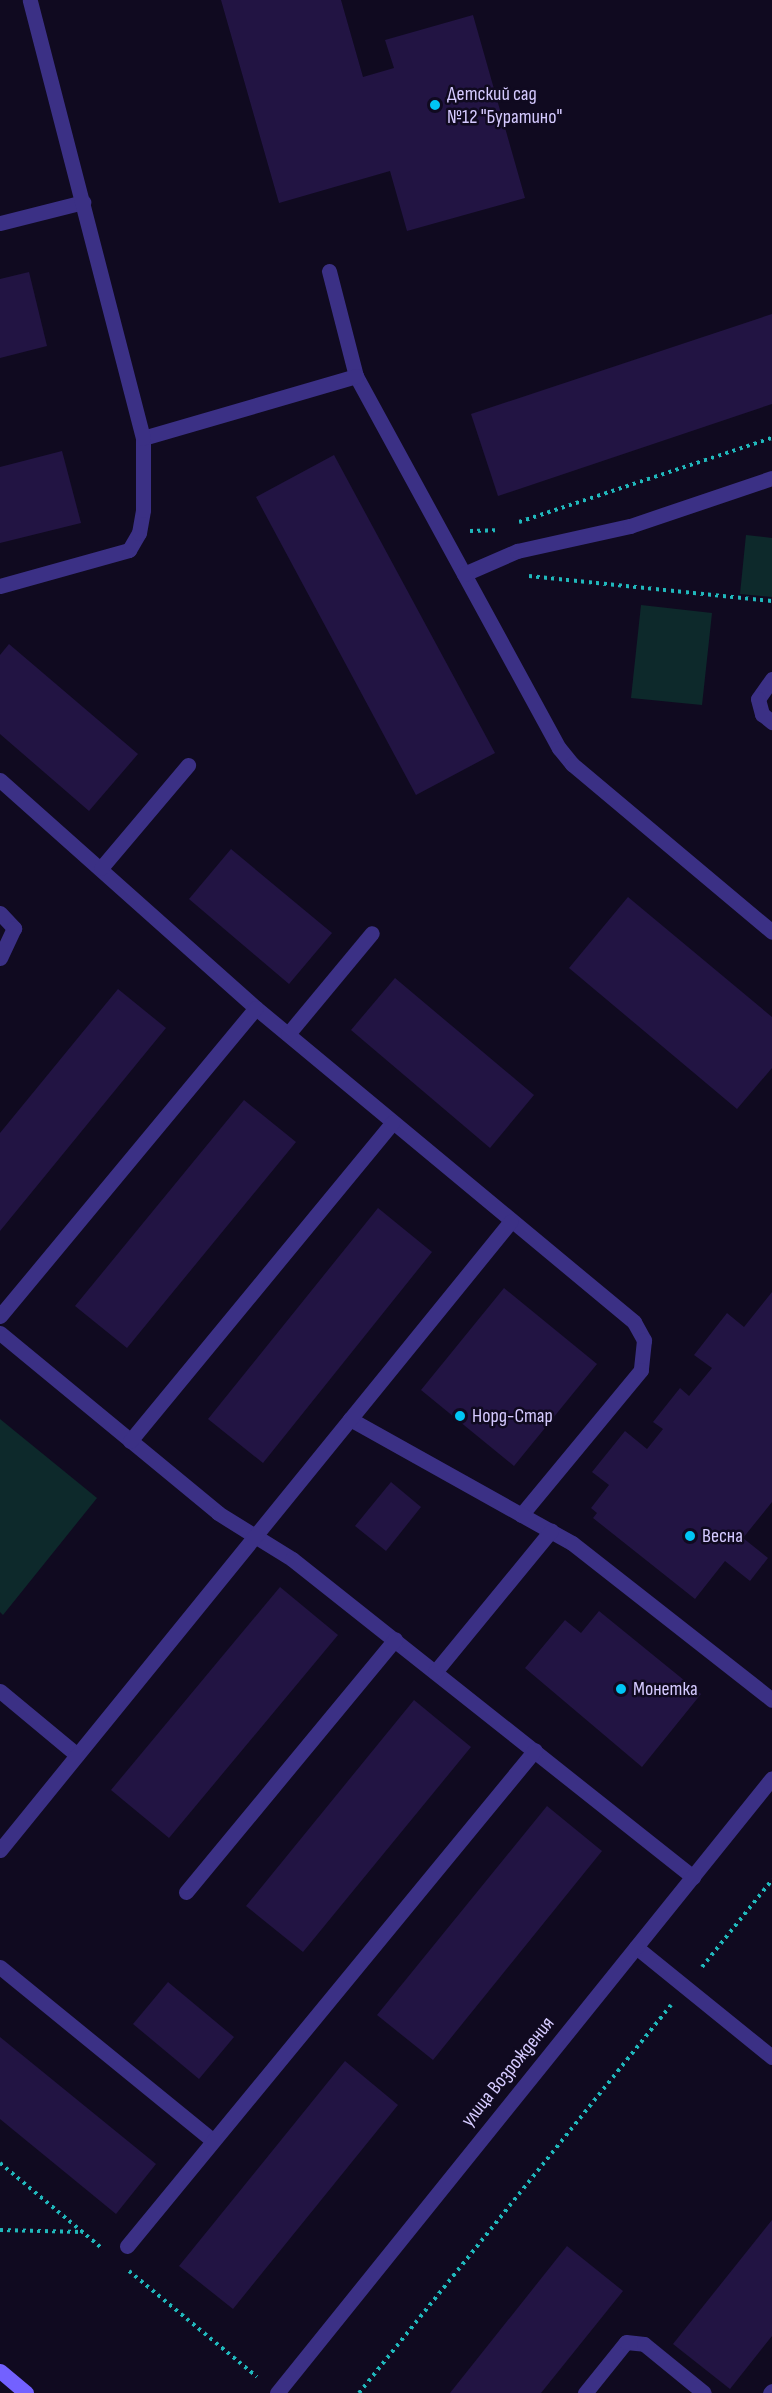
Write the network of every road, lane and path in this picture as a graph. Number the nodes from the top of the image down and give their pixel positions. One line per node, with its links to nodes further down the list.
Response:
1 (30, 0): 2 (street)
2 (83, 202): 3 (street); 6 (street)
3 (0, 223)
4 (329, 272): 5 (street)
5 (356, 376): 6 (street); 14 (street)
6 (143, 438): 15 (street)
7 (772, 438): 9 (path)
8 (772, 477): 13 (street)
9 (511, 525)
10 (460, 526): 12 (path)
11 (499, 528): 12 (path)
12 (488, 532): 13 (path)
13 (498, 559): 14 (street); 16 (path)
14 (464, 574): 23 (street)
15 (0, 586)
16 (772, 601)
17 (772, 679): 18 (street)
18 (772, 722)
19 (188, 765): 21 (street)
20 (0, 780): 21 (street)
21 (101, 868): 26 (street)
22 (0, 912): 25 (street)
23 (772, 932)
24 (372, 933): 27 (street)
25 (0, 958)
26 (256, 1008): 27 (street); 30 (street)
27 (288, 1034): 28 (street)
28 (393, 1122): 29 (street); 33 (street)
29 (511, 1221): 32 (street); 34 (street)
30 (0, 1316)
31 (0, 1333): 33 (street)
32 (350, 1419): 34 (street); 36 (street)
33 (130, 1442): 36 (street)
34 (521, 1515): 35 (street)
35 (551, 1531): 38 (street); 40 (street)
36 (255, 1536): 37 (street); 42 (street)
37 (395, 1639): 38 (street); 47 (street)
38 (435, 1672): 41 (street)
39 (0, 1690): 42 (street)
40 (772, 1700)
41 (535, 1750): 45 (street); 52 (street)
42 (77, 1755): 44 (street)
43 (772, 1778): 45 (street, улица Возрождения)
44 (0, 1850)
45 (693, 1877): 48 (street, улица Возрождения)
46 (772, 1880): 50 (path)
47 (186, 1892)
48 (636, 1947): 50 (street); 61 (street, улица Возрождения)
49 (0, 1967): 52 (street)
50 (686, 1987): 51 (street); 62 (path)
51 (772, 2057)
52 (212, 2140): 56 (street)
53 (0, 2163): 55 (path)
54 (0, 2230): 55 (path)
55 (82, 2232): 57 (path)
56 (127, 2246)
57 (109, 2254)
58 (127, 2268): 61 (path)
59 (0, 2371): 60 (street)
60 (26, 2393)
61 (276, 2393)
62 (359, 2393)
63 (585, 2393): 64 (street)
64 (704, 2393)

